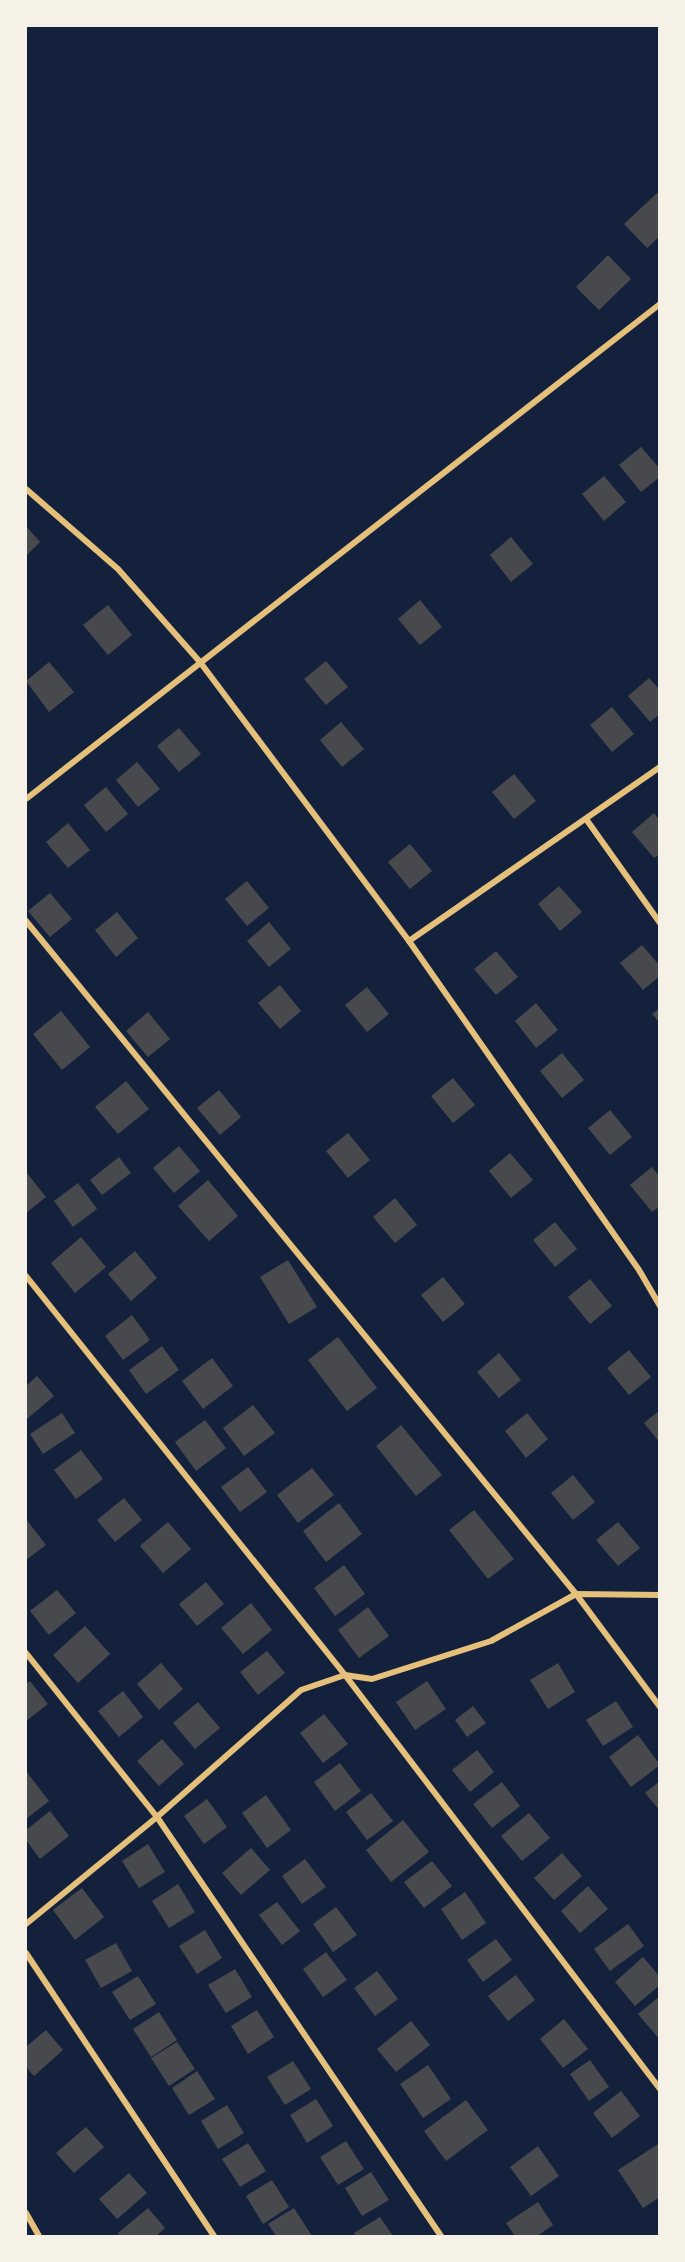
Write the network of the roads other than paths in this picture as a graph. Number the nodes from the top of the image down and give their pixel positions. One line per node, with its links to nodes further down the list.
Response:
1 (660, 304): 3 (street)
2 (26, 489): 3 (street)
3 (200, 662): 5 (street); 9 (street)
4 (660, 767): 6 (street)
5 (26, 799)
6 (586, 819): 8 (street); 9 (street)
7 (26, 921): 12 (street)
8 (660, 923)
9 (409, 941): 11 (street)
10 (26, 1276): 15 (street)
11 (660, 1306)
12 (576, 1594): 13 (street); 15 (street); 16 (street)
13 (660, 1595)
14 (26, 1653): 17 (street)
15 (345, 1676): 17 (street); 20 (street)
16 (660, 1707)
17 (157, 1817): 18 (street); 24 (street)
18 (26, 1924)
19 (26, 1953): 23 (street)
20 (660, 2089)
21 (26, 2213): 22 (street)
22 (39, 2236)
23 (214, 2236)
24 (441, 2236)

